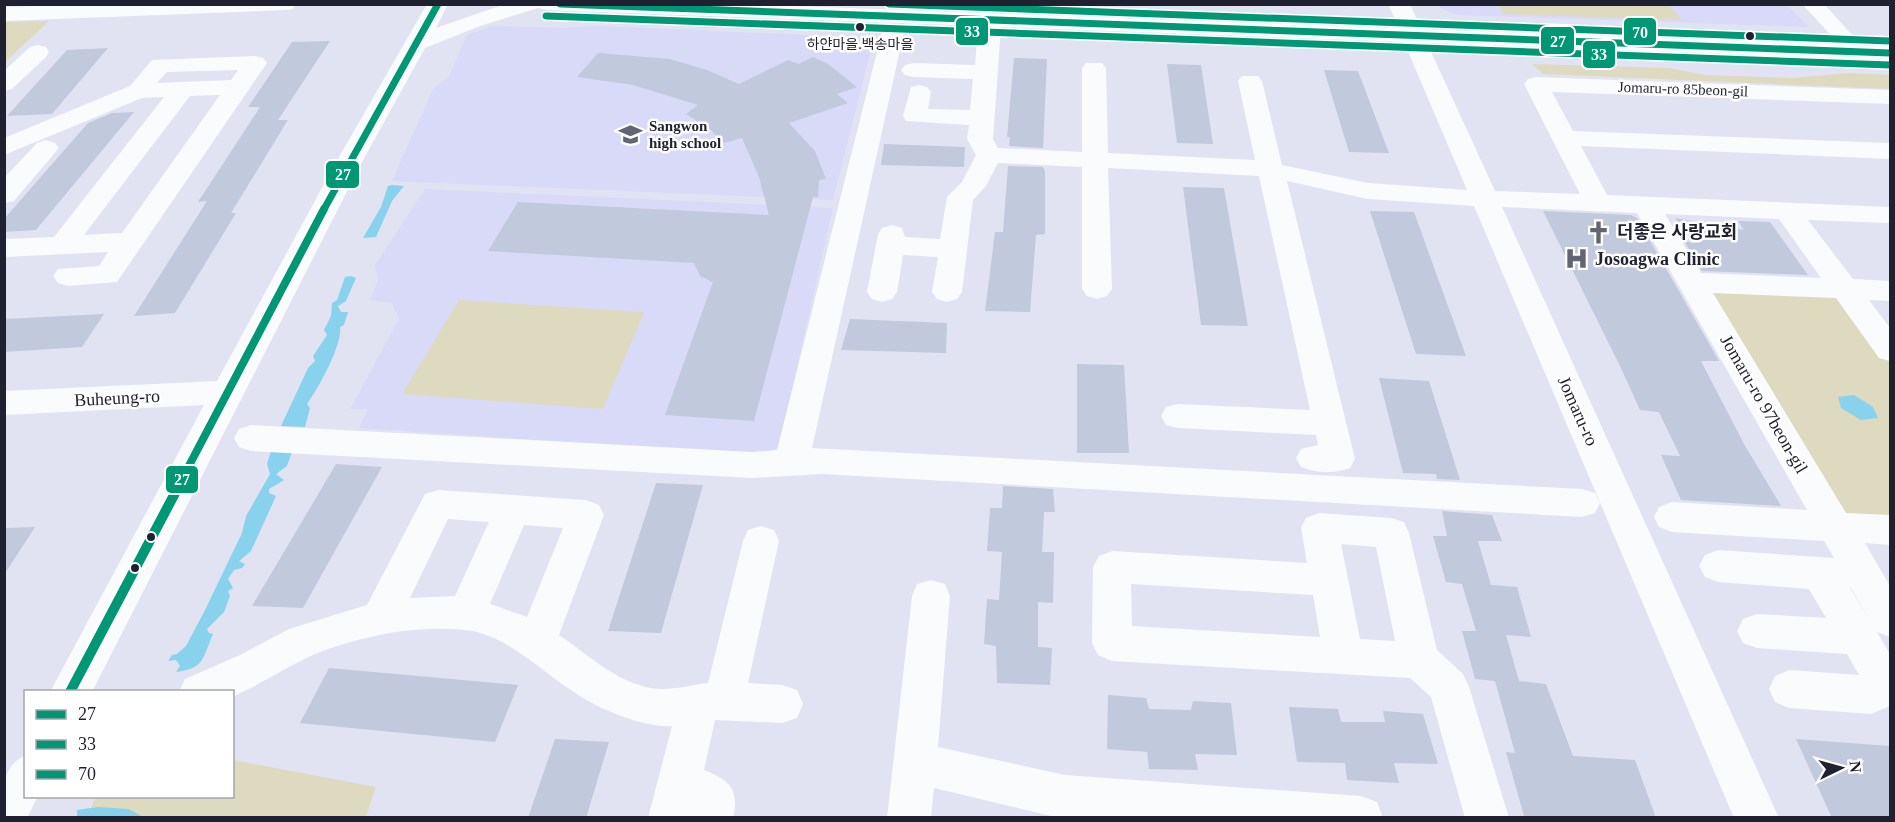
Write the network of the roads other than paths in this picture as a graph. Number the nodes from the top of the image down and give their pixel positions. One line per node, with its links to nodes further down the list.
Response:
1 (285, 4): 7 (street)
2 (438, 4): 15 (street)
3 (530, 4): 15 (street)
4 (546, 4): 8 (street)
5 (1399, 4): 13 (street, Jomaru-ro)
6 (1812, 4): 14 (street)
7 (45, 9): 9 (street)
8 (775, 9): 11 (street)
9 (4, 14)
10 (1086, 15): 11 (street); 13 (street)
11 (990, 21): 19 (street)
12 (893, 32): 58 (street)
13 (1413, 37): 17 (street); 35 (street, Jomaru-ro)
14 (1845, 39)
15 (417, 43): 52 (street)
16 (38, 52): 21 (street)
17 (1890, 53)
18 (1094, 68): 32 (street)
19 (986, 72): 26 (street); 26 (street)
20 (1250, 81): 33 (street)
21 (4, 84)
22 (238, 87): 23 (street); 24 (street); 40 (street)
23 (183, 89): 24 (street); 41 (street)
24 (138, 91): 28 (street)
25 (1890, 97): 27 (street, Jomaru-ro 85beon-gil)
26 (982, 118): 31 (street)
27 (1564, 138): 30 (street); 36 (street, Jomaru-ro 85beon-gil)
28 (4, 147)
29 (46, 148): 34 (street)
30 (1890, 151)
31 (988, 154): 32 (street); 43 (street)
32 (1094, 160): 33 (street); 46 (street)
33 (1270, 169): 35 (street); 55 (street)
34 (4, 195)
35 (1484, 198): 36 (street); 93 (street, Jomaru-ro)
36 (1598, 202): 37 (street)
37 (1646, 205): 38 (street); 45 (street, Jomaru-ro 97beon-gil)
38 (1786, 211): 39 (street); 47 (street)
39 (1890, 215)
40 (130, 242): 41 (street); 44 (street)
41 (62, 245): 42 (street)
42 (4, 248)
43 (953, 248): 49 (street); 50 (street)
44 (68, 276)
45 (1692, 282): 47 (street); 64 (street, Jomaru-ro 97beon-gil)
46 (1097, 289)
47 (1845, 289): 48 (street); 51 (street)
48 (1890, 291)
49 (882, 292)
50 (947, 292)
51 (1890, 350)
52 (229, 392): 53 (street, Buheung-ro); 80 (street)
53 (4, 403)
54 (1178, 416): 55 (street)
55 (1330, 423): 57 (street)
56 (251, 438): 58 (street)
57 (1314, 459)
58 (790, 463): 60 (street)
59 (468, 484): 61 (street)
60 (1582, 503)
61 (438, 504): 62 (street); 73 (street)
62 (513, 510): 72 (street); 76 (street)
63 (1672, 517): 64 (street)
64 (1836, 527): 65 (street); 69 (street, Jomaru-ro 97beon-gil)
65 (1890, 530)
66 (760, 541): 82 (street)
67 (1718, 566): 68 (street)
68 (1820, 573): 69 (street); 74 (street)
69 (1865, 576): 74 (street, Jomaru-ro 97beon-gil)
70 (1329, 580): 77 (street); 77 (street); 78 (street)
71 (931, 596): 84 (street)
72 (466, 613): 73 (street); 76 (street)
73 (380, 618): 81 (street)
74 (1874, 628): 75 (street); 79 (street)
75 (1757, 631)
76 (536, 643): 82 (street)
77 (1344, 656): 78 (street)
78 (1419, 660): 92 (street)
79 (1789, 689)
80 (71, 690)
81 (204, 690)
82 (711, 702): 83 (street); 86 (street)
83 (782, 704)
84 (915, 763): 87 (street); 90 (street)
85 (24, 780): 88 (street)
86 (674, 802): 89 (street)
87 (1180, 811): 91 (street)
88 (4, 815)
89 (711, 818)
90 (909, 818)
91 (1360, 818)
92 (1487, 818)
93 (1757, 818)

